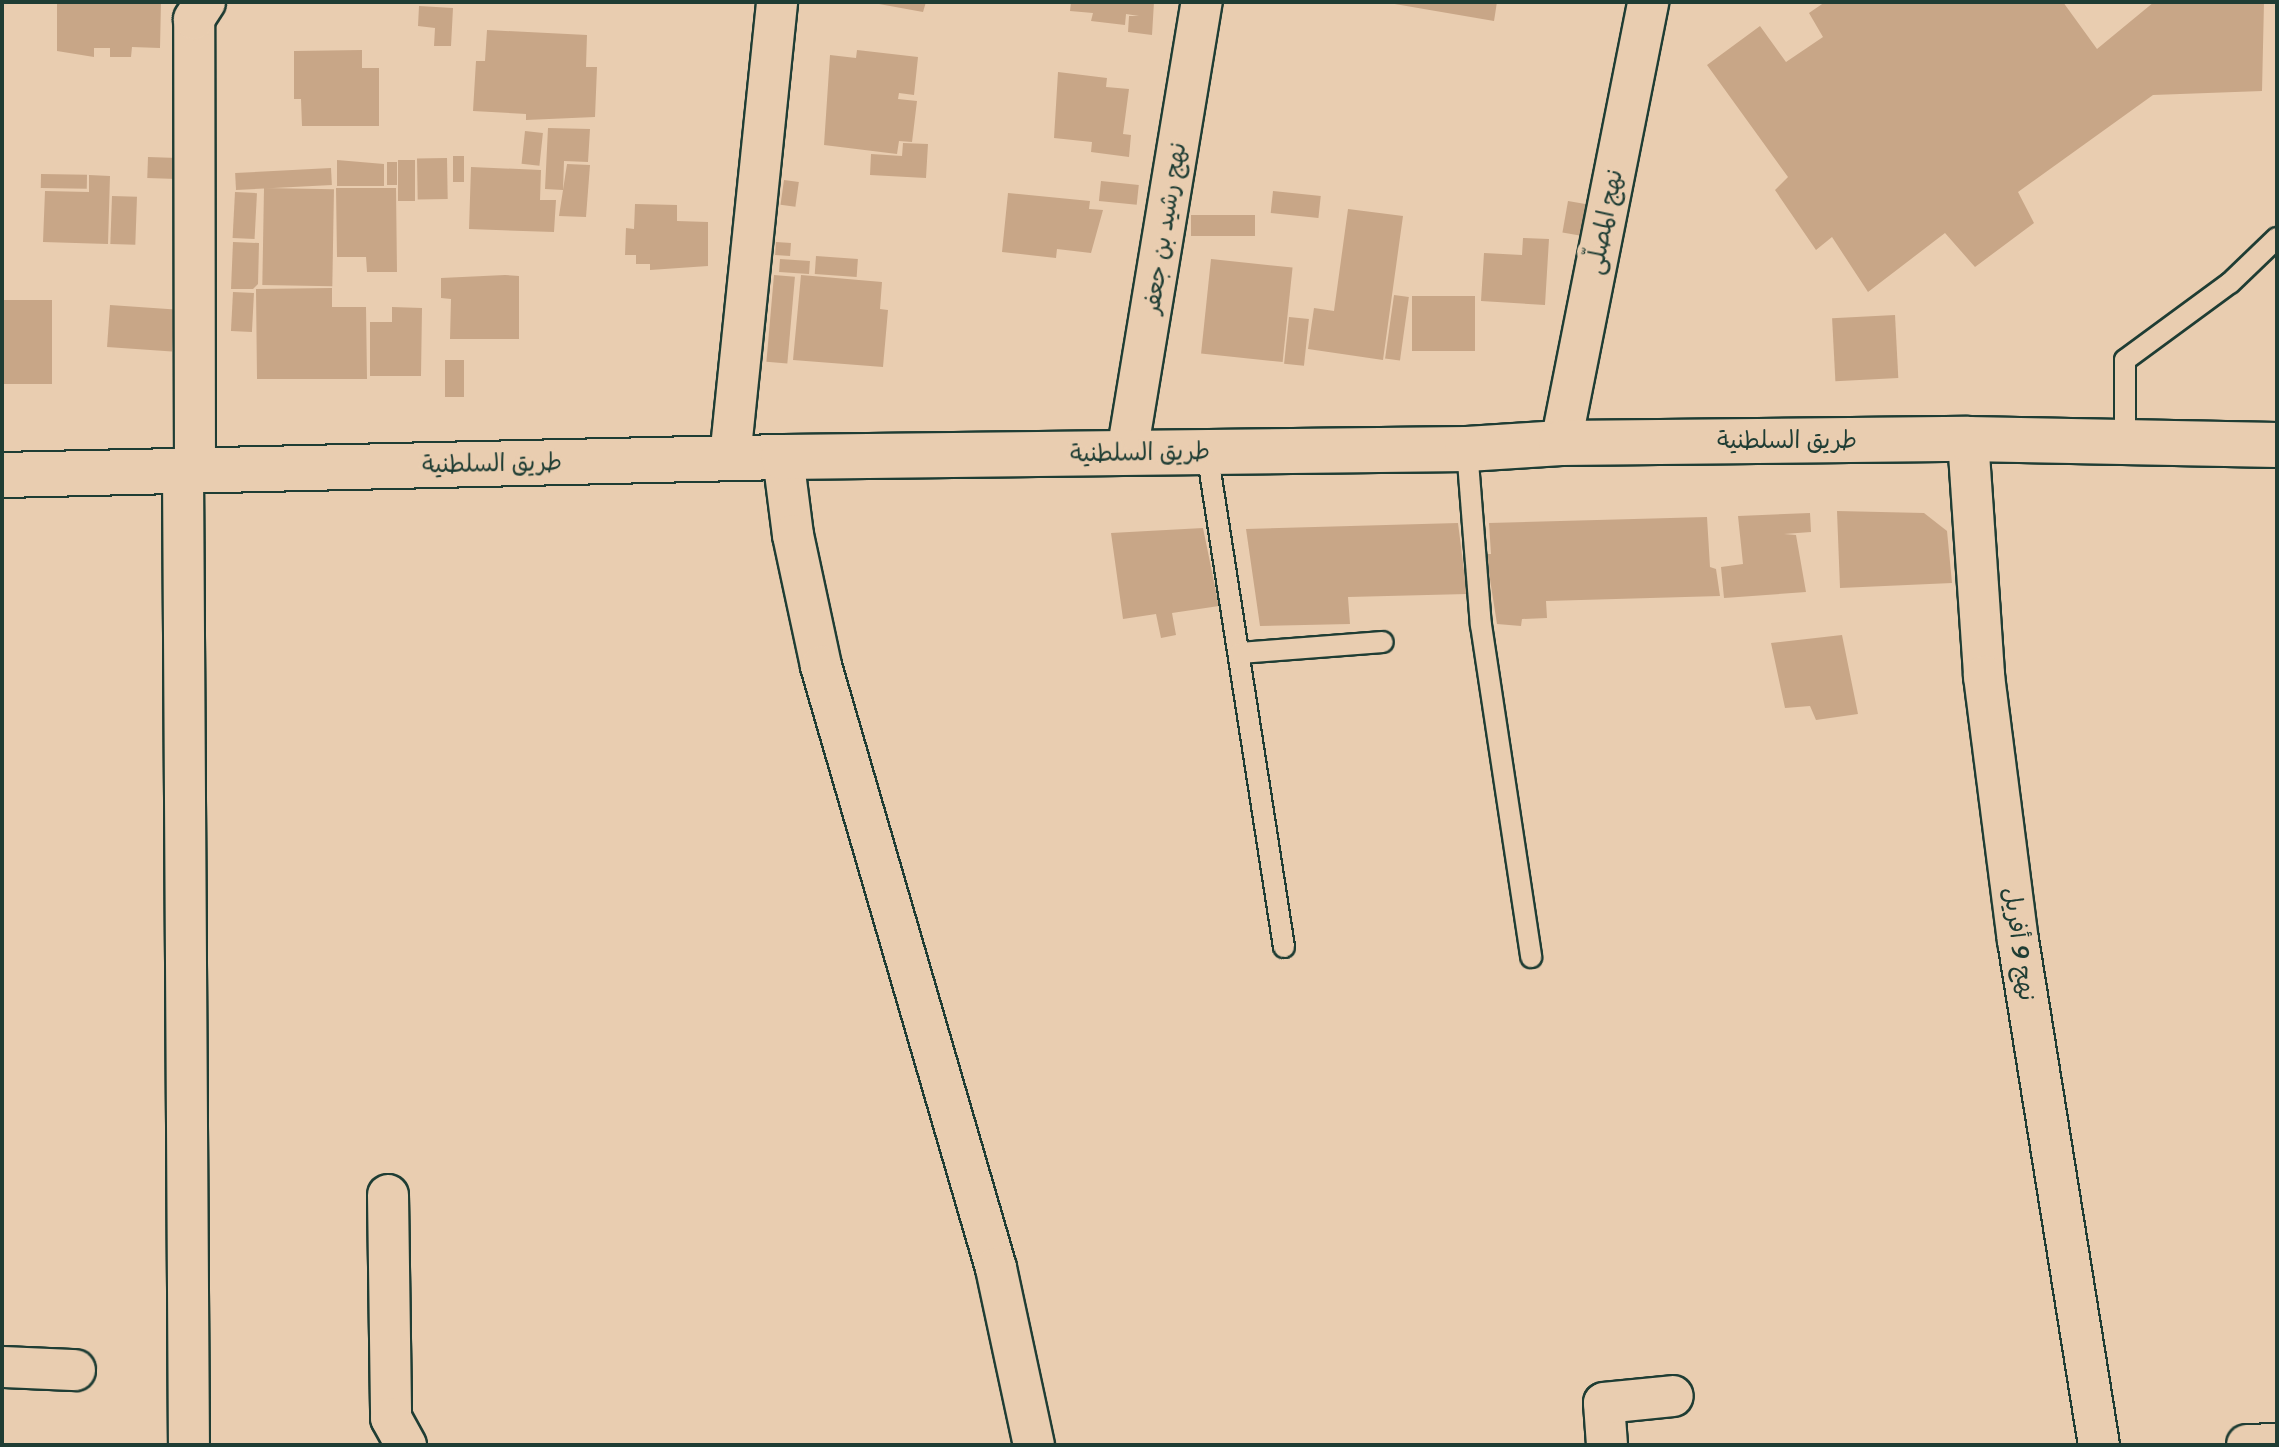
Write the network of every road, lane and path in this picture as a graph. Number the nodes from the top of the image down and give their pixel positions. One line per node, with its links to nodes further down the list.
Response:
1 (205, 2): 15 (street)
2 (777, 2): 14 (street)
3 (1202, 2): 12 (street, نهج رشيد بن جعفر)
4 (1648, 2): 8 (street, نهج المصلّى)
5 (2277, 238): 7 (lane)
6 (1968, 439): 7 (main road, طريق السلطنية); 8 (main road, طريق السلطنية); 30 (street, نهج 9 أفريل)
7 (2125, 442): 9 (main road, طريق السلطنية)
8 (1561, 443): 10 (main road, طريق السلطنية)
9 (2277, 445)
10 (1467, 449): 11 (main road, طريق السلطنية); 20 (lane)
11 (1207, 452): 12 (main road, طريق السلطنية); 18 (lane)
12 (1127, 453): 13 (main road, طريق السلطنية)
13 (783, 457): 14 (main road, طريق السلطنية); 28 (street)
14 (730, 458): 15 (main road, طريق السلطنية)
15 (189, 471): 16 (main road, طريق السلطنية); 26 (street)
16 (2, 475)
17 (1383, 642): 18 (lane)
18 (1240, 653): 19 (lane)
19 (1284, 947)
20 (1531, 957)
21 (388, 1195): 27 (street)
22 (2, 1367): 23 (street)
23 (75, 1370)
24 (1673, 1396): 29 (street)
25 (2277, 1444): 31 (street)
26 (189, 1445)
27 (406, 1445)
28 (1034, 1445)
29 (1607, 1445)
30 (2099, 1445)
31 (2247, 1445)

